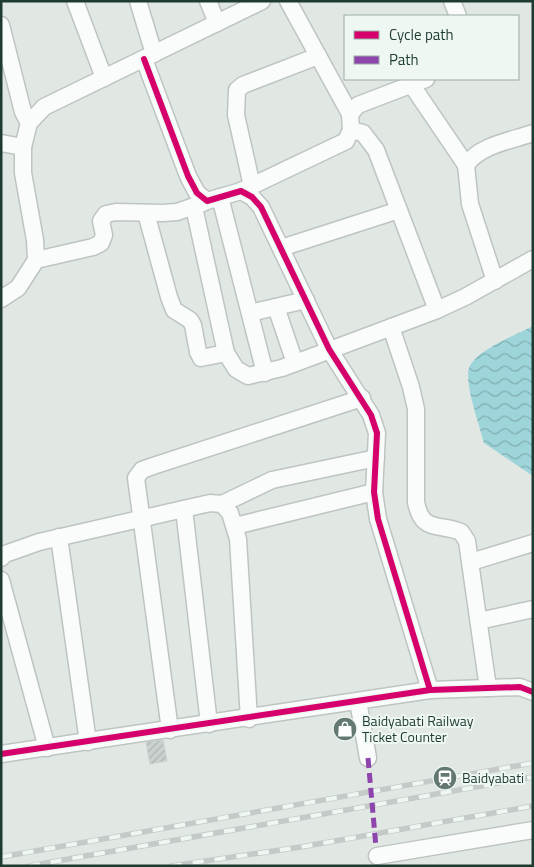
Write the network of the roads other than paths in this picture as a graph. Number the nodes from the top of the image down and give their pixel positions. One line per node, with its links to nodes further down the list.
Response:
1 (75, 1): 12 (street)
2 (138, 1): 10 (street)
3 (208, 1): 8 (street)
4 (288, 1): 11 (street)
5 (452, 1): 7 (street)
6 (256, 2): 8 (street)
7 (458, 15)
8 (217, 23): 10 (street)
9 (1, 25): 14 (street)
10 (149, 56): 12 (street); 21 (street)
11 (318, 56): 15 (street); 20 (street)
12 (104, 78): 14 (street)
13 (418, 81): 15 (street); 19 (street)
14 (29, 122): 18 (street)
15 (350, 122): 20 (street); 22 (street)
16 (533, 133): 19 (street)
17 (1, 143): 18 (street)
18 (23, 148): 25 (street)
19 (466, 165): 27 (street)
20 (246, 189): 21 (street); 24 (street)
21 (207, 202): 23 (street); 32 (street); 35 (street)
22 (399, 210): 24 (street); 31 (street)
23 (146, 213): 25 (street); 35 (street)
24 (281, 248): 29 (street)
25 (36, 260): 28 (street)
26 (533, 260): 27 (street)
27 (496, 281): 31 (street)
28 (1, 299)
29 (306, 300): 30 (street); 34 (street)
30 (276, 307): 32 (street); 36 (street)
31 (437, 310): 33 (street)
32 (250, 313): 37 (street)
33 (391, 327): 34 (street); 48 (street)
34 (330, 349): 36 (street); 38 (street)
35 (226, 353): 37 (street)
36 (295, 363): 37 (street)
37 (265, 373)
38 (362, 398): 39 (street); 43 (street)
39 (376, 458): 40 (street); 41 (street)
40 (374, 492): 44 (street); 53 (street)
41 (222, 504): 42 (street); 44 (street)
42 (184, 509): 43 (street); 57 (street)
43 (142, 519): 45 (street); 58 (street)
44 (235, 526): 56 (street)
45 (59, 537): 47 (street); 59 (street)
46 (533, 543): 48 (street)
47 (1, 558)
48 (471, 562): 51 (street)
49 (1, 580): 60 (street)
50 (533, 609): 51 (street)
51 (479, 621): 52 (street)
52 (488, 688): 53 (street); 54 (street)
53 (430, 690): 55 (street)
54 (533, 692)
55 (358, 701): 56 (street); 62 (street)
56 (249, 719): 57 (street)
57 (209, 724): 58 (street)
58 (170, 730): 59 (street)
59 (88, 742): 60 (street)
60 (47, 748): 61 (street)
61 (1, 754)
62 (368, 758)
63 (533, 830): 64 (street)
64 (377, 856)

